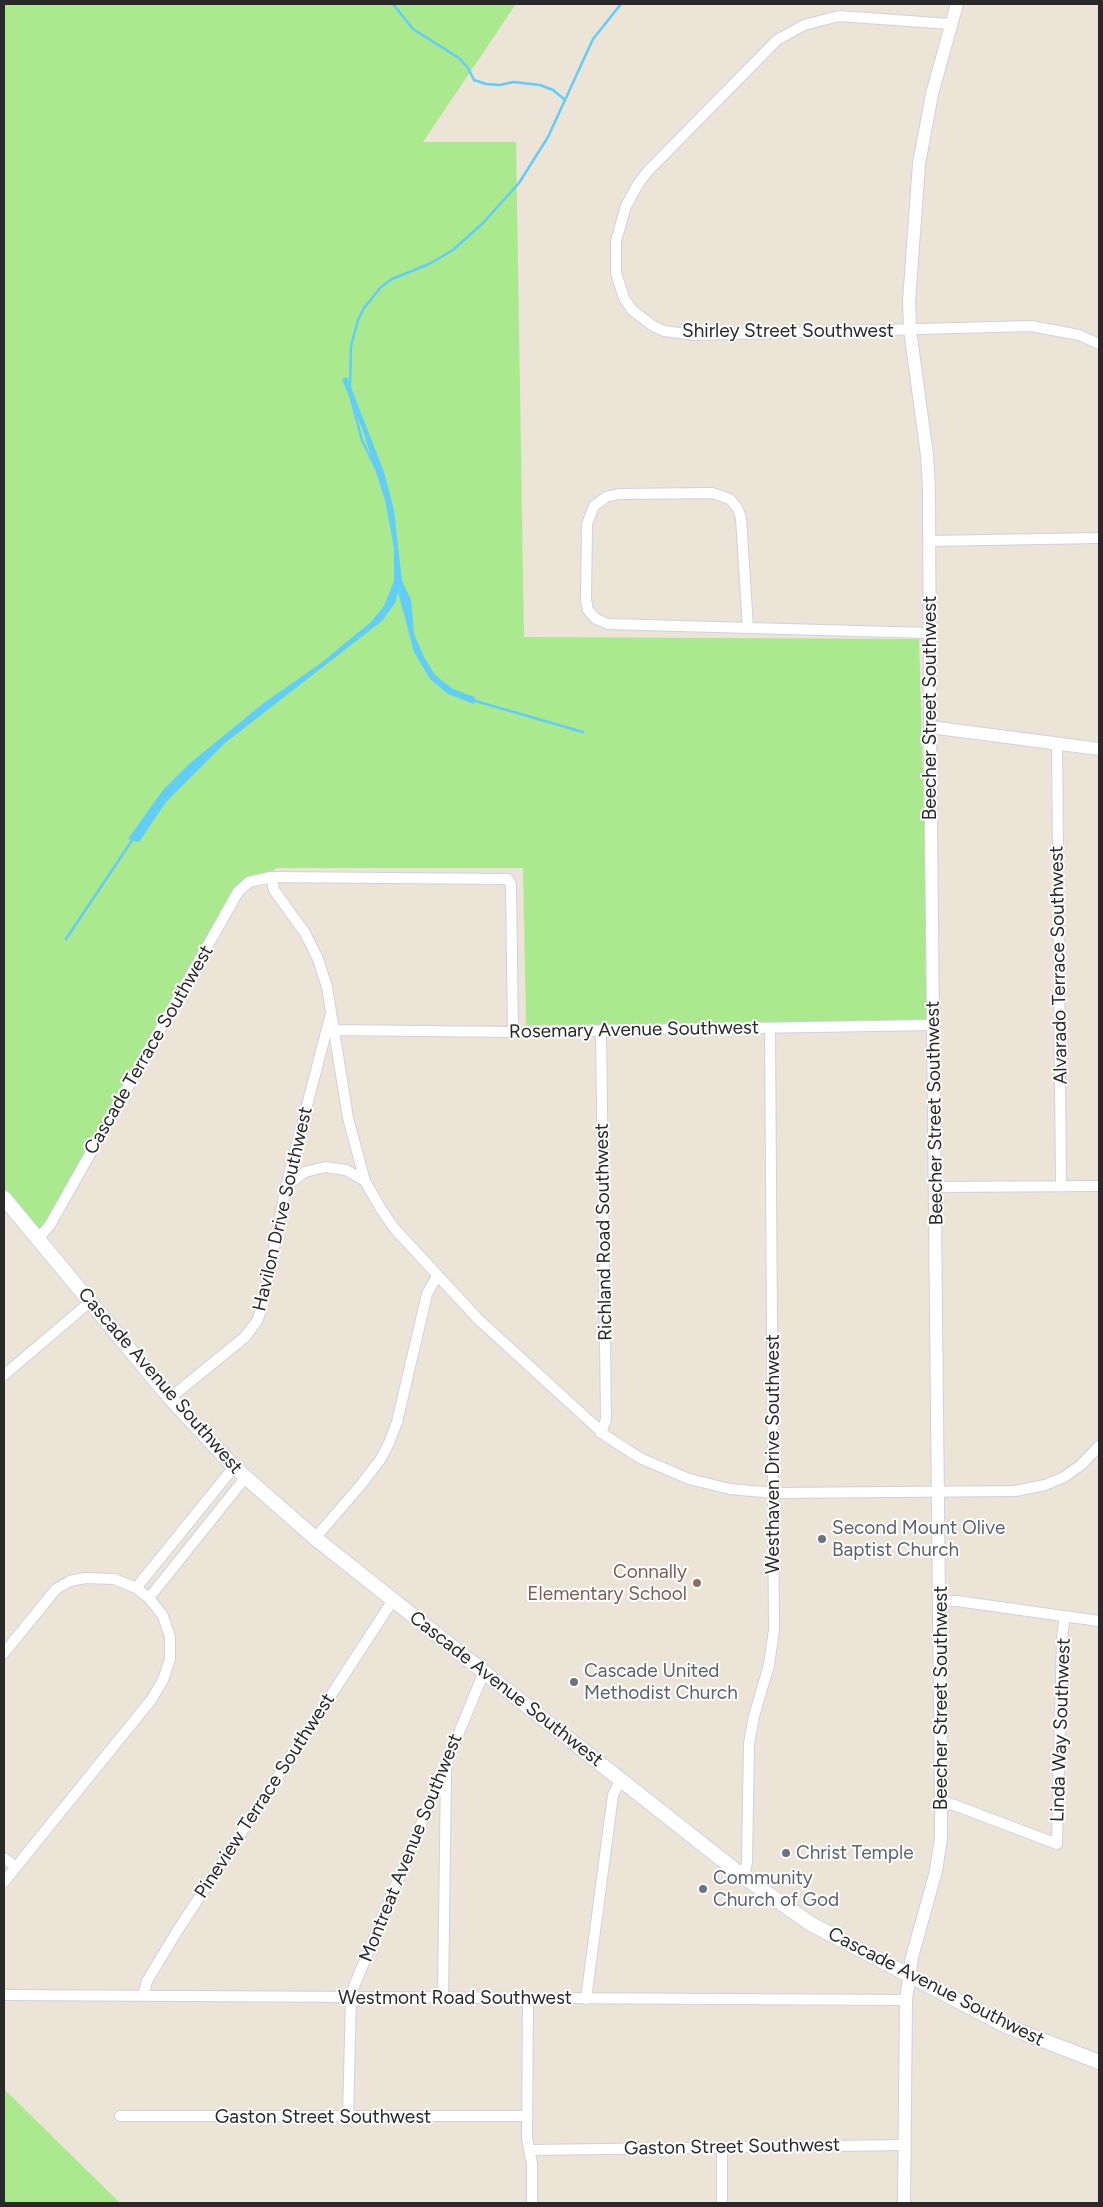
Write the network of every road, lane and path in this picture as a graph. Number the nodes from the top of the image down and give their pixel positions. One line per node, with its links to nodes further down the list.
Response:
1 (957, 4): 2 (street, Beecher Street Southwest)
2 (950, 24): 3 (street, Beecher Street Southwest); 3 (street, Shirley Street Southwest)
3 (910, 330): 4 (street, Shirley Street Southwest); 6 (street, Beecher Street Southwest)
4 (1099, 344)
5 (1099, 538): 6 (street)
6 (929, 541): 8 (street, Beecher Street Southwest)
7 (748, 628): 7 (street); 8 (street)
8 (929, 633): 9 (street, Beecher Street Southwest)
9 (930, 727): 10 (street); 14 (street, Beecher Street Southwest)
10 (1057, 743): 11 (street); 21 (street, Alvarado Terrace Southwest)
11 (1099, 748)
12 (271, 877): 13 (street); 18 (street, Cascade Terrace Southwest); 25 (street, Cascade Terrace Southwest)
13 (331, 1013): 16 (street); 20 (street, Havilon Drive Southwest)
14 (934, 1025): 15 (street, Rosemary Avenue Southwest); 23 (street, Beecher Street Southwest)
15 (770, 1028): 17 (street, Rosemary Avenue Southwest); 35 (street, Westhaven Drive Southwest)
16 (334, 1030): 18 (street, Rosemary Avenue Southwest); 19 (street)
17 (601, 1030): 18 (street, Rosemary Avenue Southwest); 30 (street, Richland Road Southwest)
18 (513, 1032)
19 (365, 1181): 20 (street); 26 (street)
20 (286, 1186): 29 (street, Havilon Drive Southwest)
21 (1061, 1186): 22 (street); 23 (street)
22 (1099, 1186)
23 (936, 1187): 34 (street, Beecher Street Southwest)
24 (4, 1198): 25 (main road, Cascade Avenue Southwest)
25 (38, 1239): 27 (main road, Cascade Avenue Southwest)
26 (437, 1276): 30 (street); 36 (street)
27 (90, 1302): 28 (street); 29 (main road, Cascade Avenue Southwest)
28 (4, 1375)
29 (170, 1398): 32 (main road, Cascade Avenue Southwest)
30 (602, 1433): 35 (street)
31 (1099, 1446): 34 (street)
32 (234, 1468): 33 (main road, Cascade Avenue Southwest); 37 (street)
33 (245, 1478): 36 (main road, Cascade Avenue Southwest); 38 (street)
34 (940, 1491): 35 (street); 40 (street, Beecher Street Southwest)
35 (774, 1493): 50 (street, Westhaven Drive Southwest)
36 (315, 1538): 39 (main road, Cascade Avenue Southwest)
37 (136, 1588): 38 (street); 43 (street)
38 (149, 1598): 49 (street)
39 (392, 1600): 44 (main road, Cascade Avenue Southwest); 54 (street, Pineview Terrace Southwest)
40 (941, 1601): 41 (street); 47 (street, Beecher Street Southwest)
41 (1065, 1616): 42 (street); 47 (street, Linda Way Southwest)
42 (1099, 1621)
43 (4, 1653)
44 (484, 1672): 45 (street, Montreat Avenue Southwest); 46 (main road, Cascade Avenue Southwest)
45 (446, 1764): 55 (street, Montreat Avenue Southwest); 56 (street)
46 (621, 1779): 50 (main road, Cascade Avenue Southwest); 58 (street)
47 (941, 1800): 52 (street, Beecher Street Southwest)
48 (4, 1858): 49 (street)
49 (16, 1867): 51 (street)
50 (744, 1877): 52 (main road, Cascade Avenue Southwest)
51 (4, 1882)
52 (910, 1977): 59 (street, Beecher Street Southwest); 60 (main road, Cascade Avenue Southwest)
53 (4, 1996): 54 (street, Westmont Road Southwest)
54 (143, 1996): 55 (street, Westmont Road Southwest)
55 (351, 1998): 56 (street, Westmont Road Southwest); 63 (street, Montreat Avenue Southwest)
56 (443, 1998): 57 (street, Westmont Road Southwest)
57 (528, 1998): 58 (street, Westmont Road Southwest); 62 (street)
58 (586, 1999): 59 (street, Westmont Road Southwest)
59 (906, 2000): 64 (street, Beecher Street Southwest)
60 (1099, 2062)
61 (120, 2116): 63 (street, Gaston Street Southwest)
62 (527, 2116): 63 (street, Gaston Street Southwest); 66 (street)
63 (348, 2117)
64 (904, 2145): 65 (street, Gaston Street Southwest); 69 (street, Beecher Street Southwest)
65 (722, 2147): 66 (street, Gaston Street Southwest); 68 (street)
66 (530, 2150): 67 (street)
67 (532, 2203)
68 (722, 2203)
69 (904, 2203)

